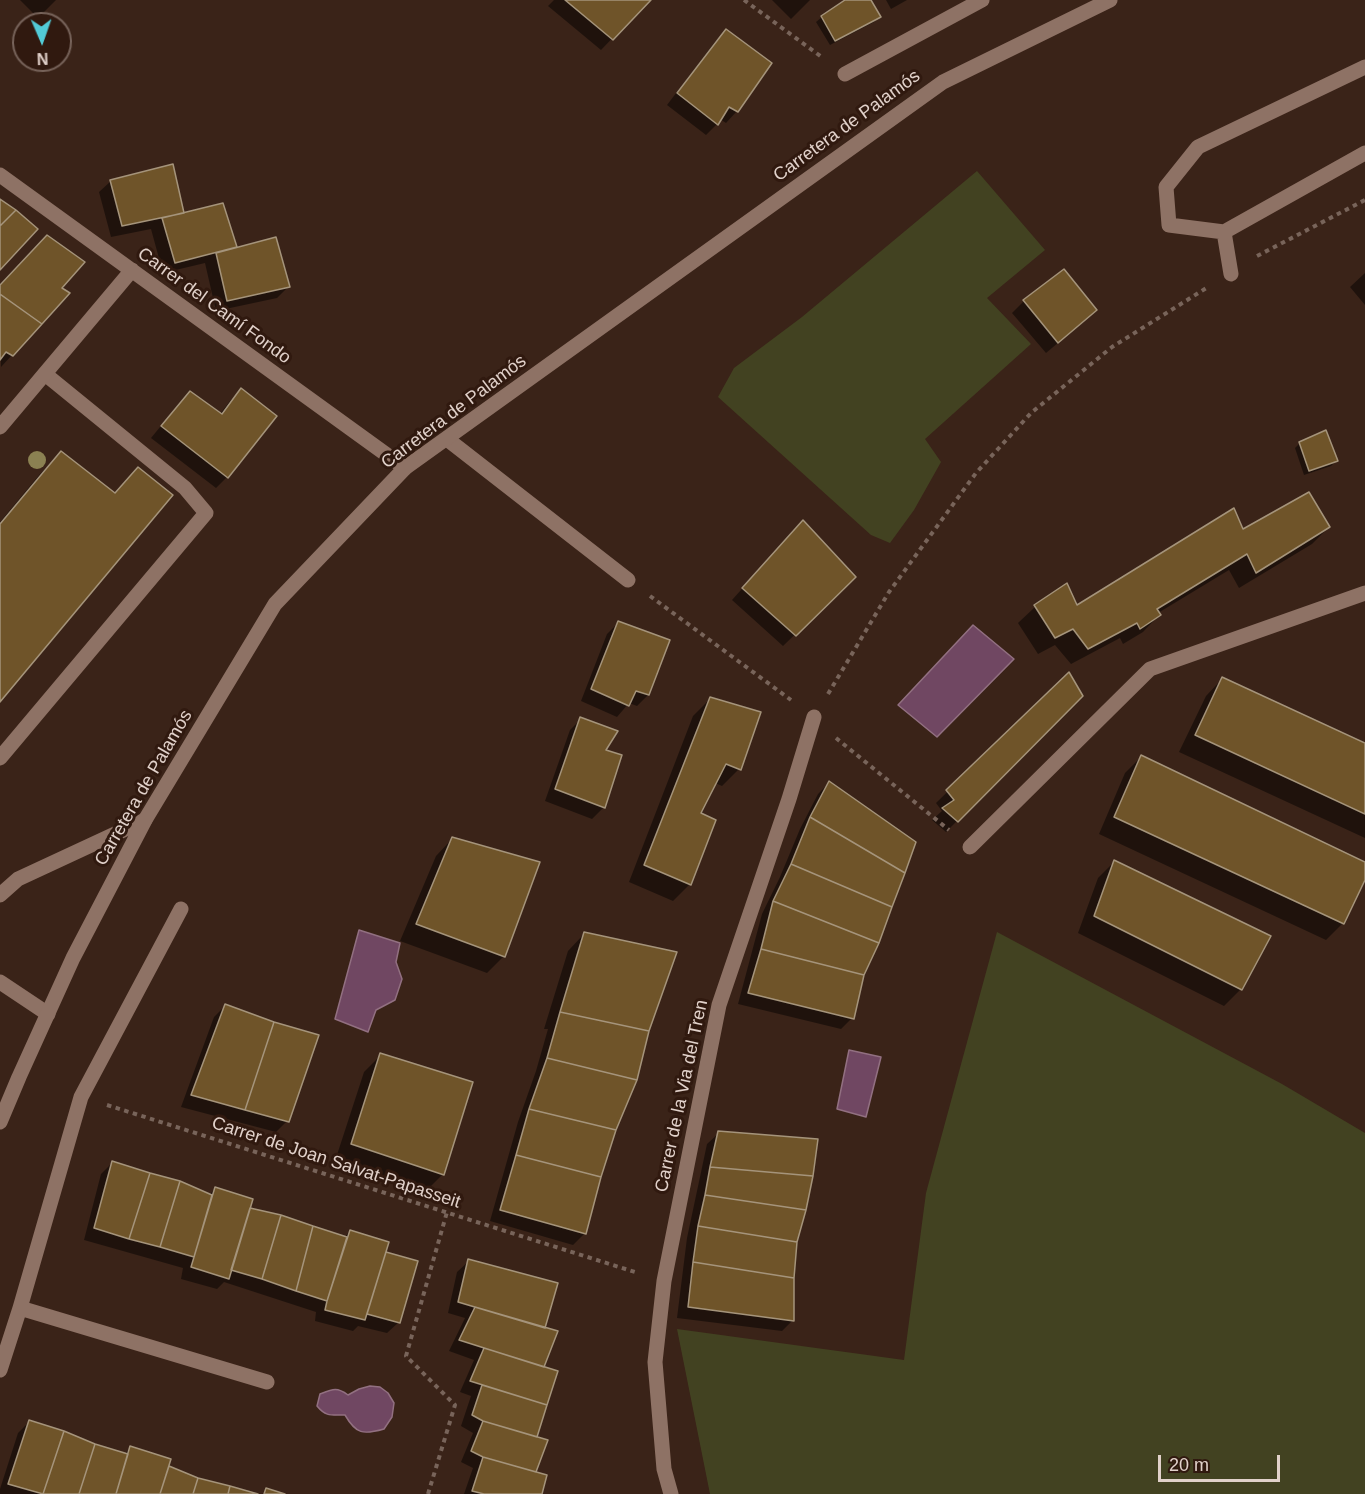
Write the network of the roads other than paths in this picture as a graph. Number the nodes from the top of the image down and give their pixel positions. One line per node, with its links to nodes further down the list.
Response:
1 (982, 0): 5 (street)
2 (1110, 0): 3 (street, Carretera de Palamós)
3 (1093, 4): 13 (street, Carretera de Palamós)
4 (1365, 67): 8 (street)
5 (845, 74)
6 (1365, 153): 8 (street)
7 (0, 175): 9 (street, Carrer del Camí Fondo)
8 (1224, 232): 10 (street)
9 (132, 270): 11 (street); 14 (street, Carrer del Camí Fondo)
10 (1231, 274)
11 (45, 374): 12 (street); 18 (street)
12 (0, 427)
13 (447, 439): 14 (street, Carretera de Palamós); 15 (street)
14 (405, 468): 19 (street, Carretera de Palamós)
15 (628, 580)
16 (1365, 593): 20 (street)
17 (813, 717): 29 (street, Carrer de la Via del Tren)
18 (0, 758)
19 (145, 820): 21 (street); 24 (street, Carretera de Palamós)
20 (970, 847)
21 (0, 895)
22 (181, 909): 26 (street)
23 (0, 982): 24 (street)
24 (48, 1014): 25 (street, Carretera de Palamós)
25 (0, 1122)
26 (20, 1308): 27 (street); 28 (street)
27 (0, 1370)
28 (267, 1382)
29 (671, 1494)

